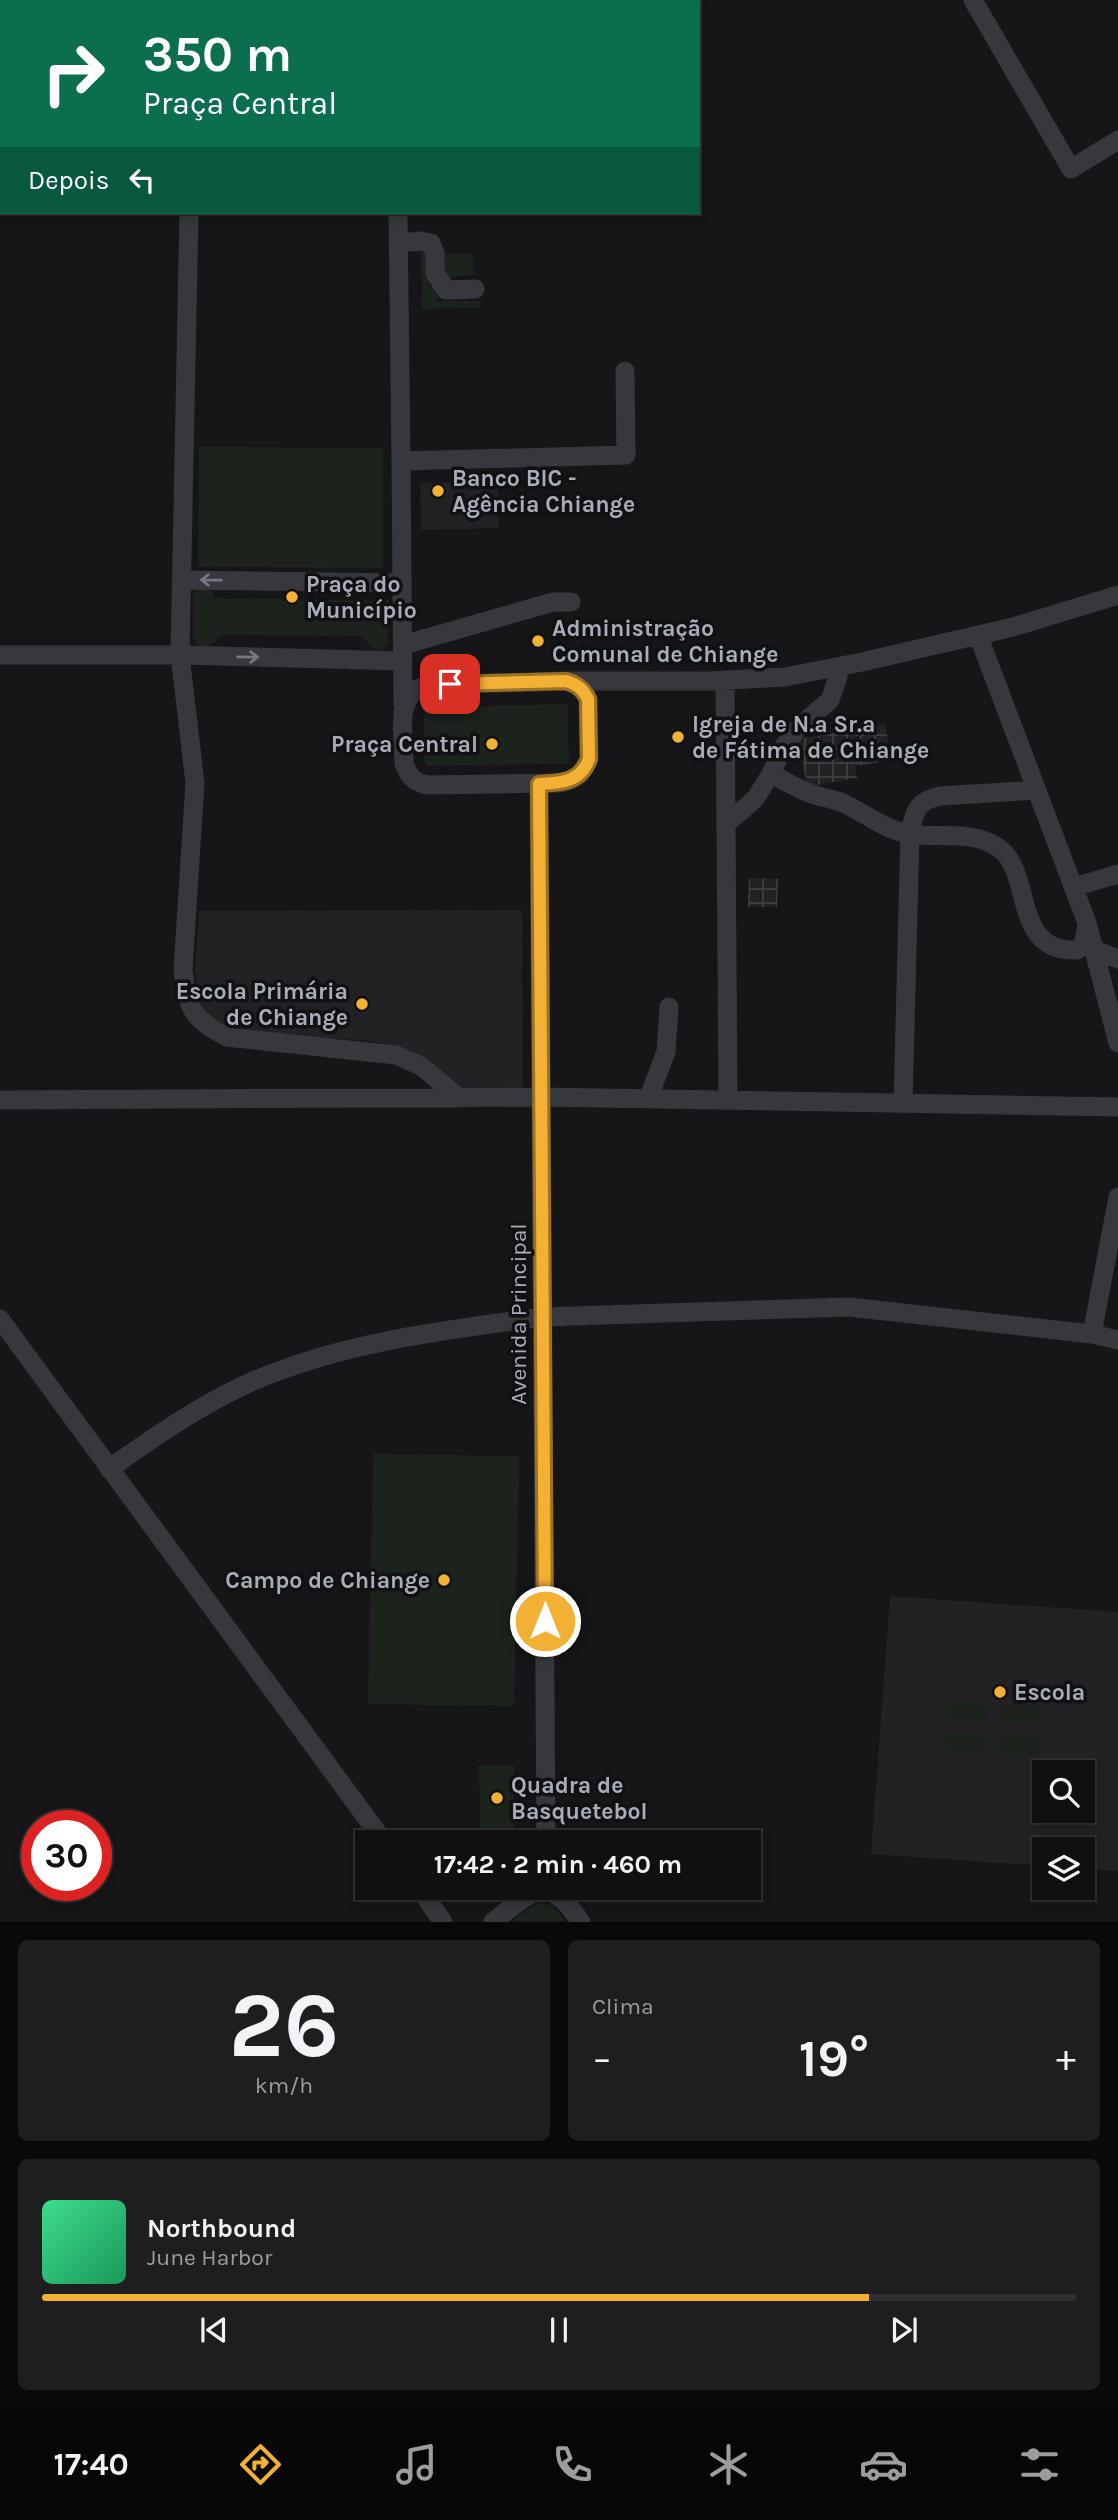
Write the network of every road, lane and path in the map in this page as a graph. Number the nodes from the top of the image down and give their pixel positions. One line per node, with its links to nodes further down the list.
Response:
1 (973, 0): 2 (street)
2 (1118, 141)
3 (189, 214): 9 (street)
4 (398, 214): 5 (street)
5 (399, 243): 6 (street); 8 (street)
6 (475, 289)
7 (625, 371): 8 (street)
8 (401, 461): 10 (street)
9 (181, 580): 10 (street, one-way to 9); 16 (street)
10 (402, 583): 14 (street)
11 (1118, 595): 13 (street)
12 (571, 602): 14 (street)
13 (978, 635): 17 (street); 23 (street)
14 (403, 653): 16 (street, one-way to 14); 20 (street)
15 (0, 655): 16 (street)
16 (180, 655): 34 (street)
17 (838, 667): 18 (street); 21 (street)
18 (725, 680): 19 (street); 24 (street)
19 (566, 681): 20 (street); 22 (street)
20 (403, 706): 22 (street)
21 (771, 774): 24 (street); 25 (street)
22 (539, 784): 33 (street, Avenida Principal)
23 (1037, 790): 25 (street); 27 (street)
24 (726, 824): 37 (street)
25 (910, 833): 28 (street); 38 (street)
26 (1118, 874): 27 (street)
27 (1074, 887): 28 (street)
28 (1087, 923): 29 (street)
29 (1094, 950): 30 (street); 32 (street)
30 (1118, 959)
31 (669, 1007): 35 (street)
32 (1118, 1043)
33 (541, 1097): 34 (street); 35 (street); 41 (street, Avenida Principal)
34 (459, 1098): 36 (street)
35 (648, 1099): 37 (street)
36 (0, 1100)
37 (728, 1100): 38 (street)
38 (903, 1104): 39 (street)
39 (1118, 1107)
40 (1118, 1196): 43 (street)
41 (542, 1317): 43 (street); 45 (street); 47 (street, Avenida Principal)
42 (0, 1319): 45 (street)
43 (1092, 1334): 44 (street)
44 (1118, 1340)
45 (109, 1469): 46 (street)
46 (375, 1830)
47 (546, 1830)
48 (427, 1900): 51 (street)
49 (522, 1900): 52 (street)
50 (564, 1900): 53 (street)
51 (443, 1922)
52 (493, 1922)
53 (581, 1922)

